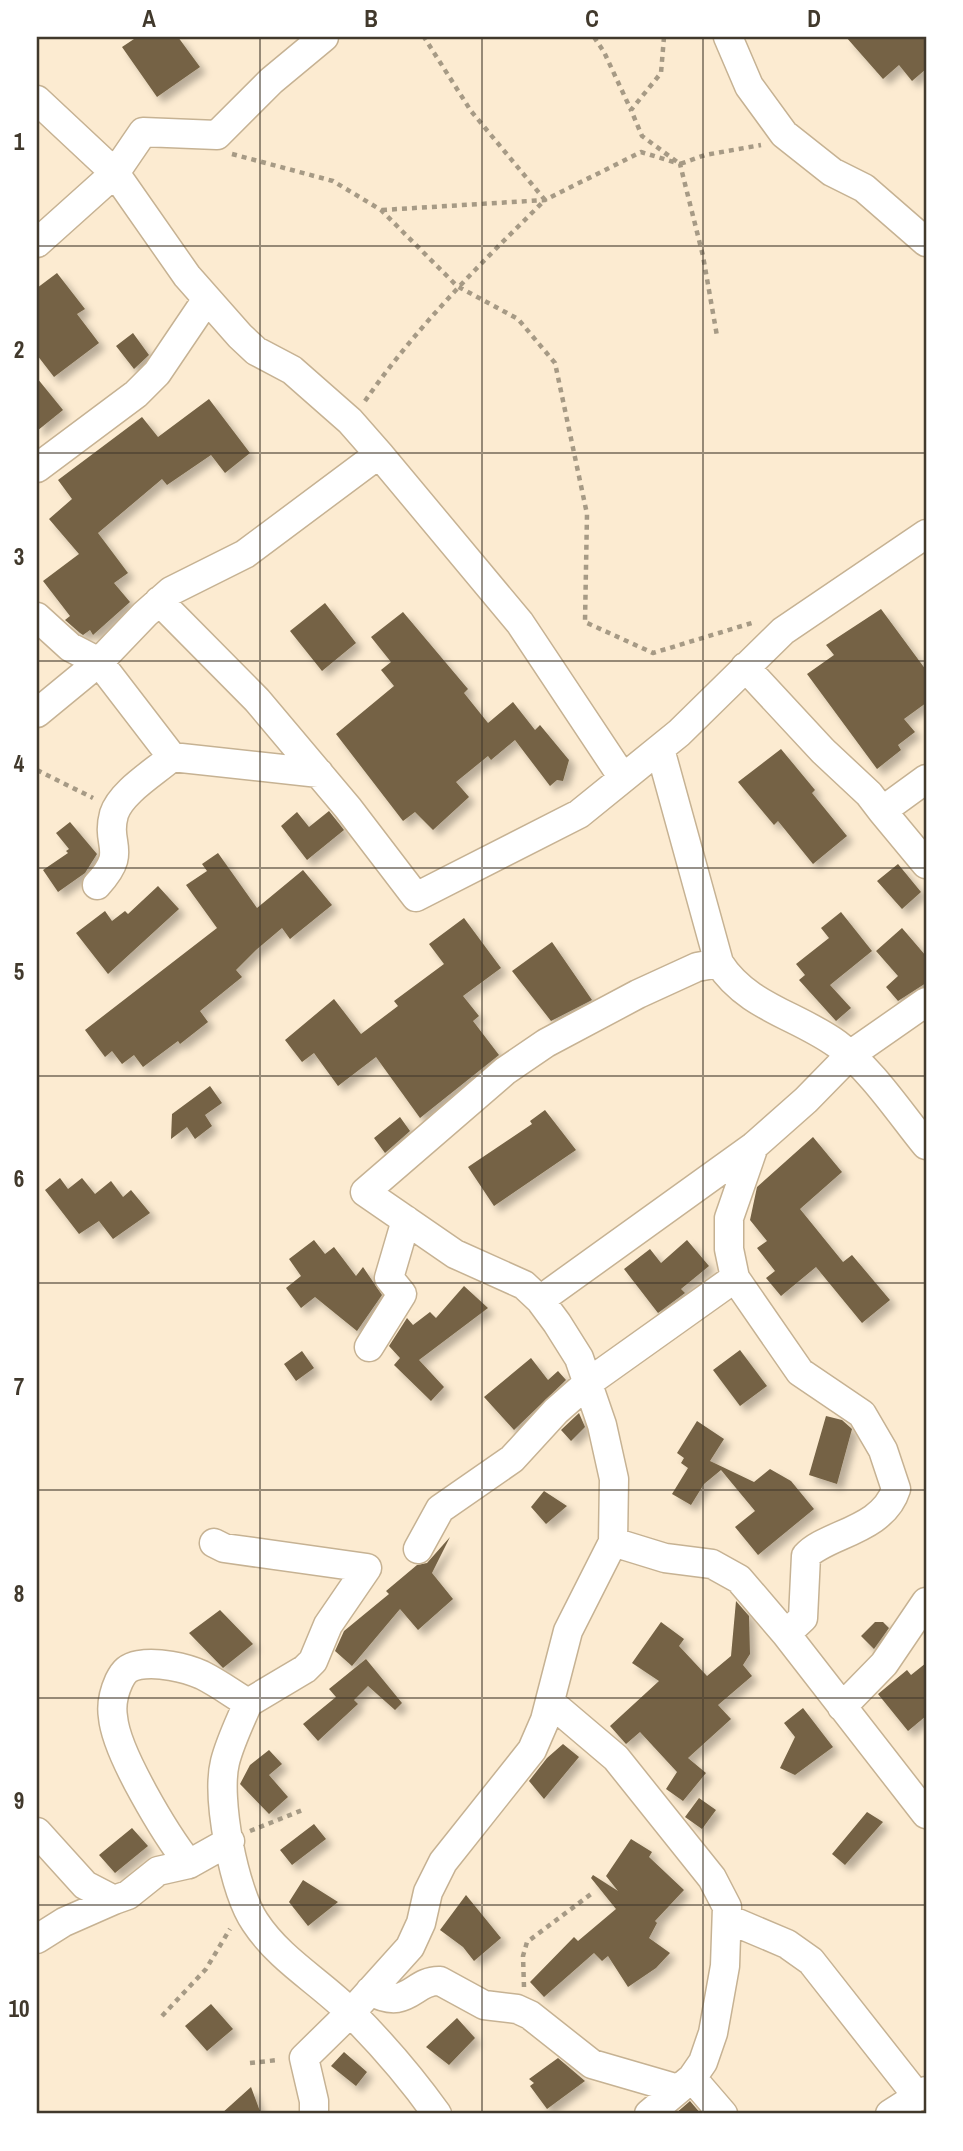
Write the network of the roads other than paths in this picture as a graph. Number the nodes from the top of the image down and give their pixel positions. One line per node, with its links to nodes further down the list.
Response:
1 (324, 37): 4 (street)
2 (728, 37): 5 (street)
3 (37, 100): 4 (street)
4 (115, 173): 6 (street); 7 (street)
5 (926, 242)
6 (37, 243)
7 (207, 299): 8 (street); 9 (street)
8 (379, 454): 11 (street); 19 (street)
9 (37, 468)
10 (926, 534): 14 (street)
11 (159, 601): 13 (street); 18 (street)
12 (37, 617): 13 (street)
13 (99, 662): 15 (street); 17 (street)
14 (744, 667): 16 (street); 21 (street)
15 (37, 713)
16 (660, 749): 19 (street); 24 (street)
17 (173, 757): 18 (street); 23 (street)
18 (319, 773): 19 (street)
19 (623, 778)
20 (926, 779): 21 (street)
21 (882, 811): 22 (street)
22 (926, 864)
23 (97, 885)
24 (719, 963): 26 (street); 29 (street)
25 (926, 1002): 26 (street)
26 (850, 1055): 27 (street); 28 (street)
27 (926, 1145)
28 (754, 1146): 30 (street); 31 (street)
29 (406, 1220): 31 (street); 32 (street)
30 (735, 1278): 33 (street); 38 (street)
31 (540, 1300): 33 (street)
32 (369, 1347)
33 (589, 1382): 34 (street); 36 (street)
34 (613, 1542): 38 (street); 39 (street)
35 (214, 1543): 40 (street)
36 (418, 1549)
37 (926, 1602): 41 (street)
38 (786, 1634): 41 (street)
39 (550, 1702): 47 (street); 49 (street)
40 (248, 1703): 44 (street); 45 (street)
41 (842, 1707): 42 (street)
42 (921, 1796)
43 (37, 1832): 46 (street)
44 (230, 1841): 45 (street); 50 (street)
45 (189, 1864): 46 (street)
46 (114, 1900): 48 (street)
47 (728, 1919): 51 (street); 52 (street)
48 (37, 1939)
49 (370, 1992): 50 (street); 51 (street)
50 (350, 2012): 53 (street); 54 (street)
51 (685, 2084): 55 (street); 56 (street)
52 (922, 2094): 57 (street)
53 (314, 2114)
54 (437, 2114)
55 (649, 2114)
56 (723, 2114)
57 (890, 2114)

